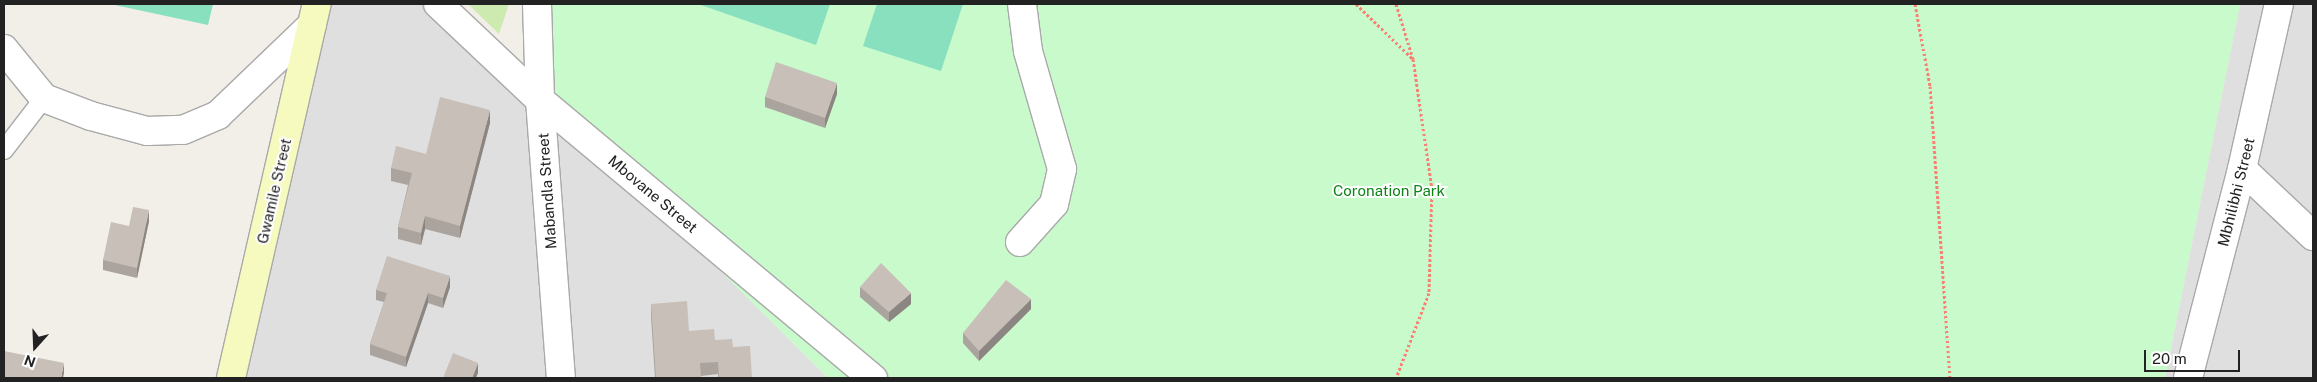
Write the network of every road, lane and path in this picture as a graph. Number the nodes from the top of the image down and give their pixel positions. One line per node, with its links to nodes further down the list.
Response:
1 (438, 4): 13 (street, Mbovane Street)
2 (536, 4): 13 (street, Mabandla Street)
3 (1022, 4): 17 (street)
4 (1356, 4): 11 (path)
5 (1396, 4): 11 (path)
6 (1911, 4): 8 (path)
7 (2279, 4): 15 (street, Mbhilibhi Street)
8 (1915, 5): 22 (path)
9 (315, 14): 12 (street); 18 (main road, Gwamile Street)
10 (4, 49): 12 (street)
11 (1413, 59): 21 (path)
12 (44, 98): 14 (lane)
13 (540, 100): 19 (street, Mabandla Street); 20 (street, Mbovane Street)
14 (4, 150)
15 (2242, 169): 16 (street); 23 (street, Mbhilibhi Street)
16 (2313, 236)
17 (1020, 242)
18 (231, 378)
19 (561, 378)
20 (873, 378)
21 (1396, 378)
22 (1950, 378)
23 (2188, 378)

